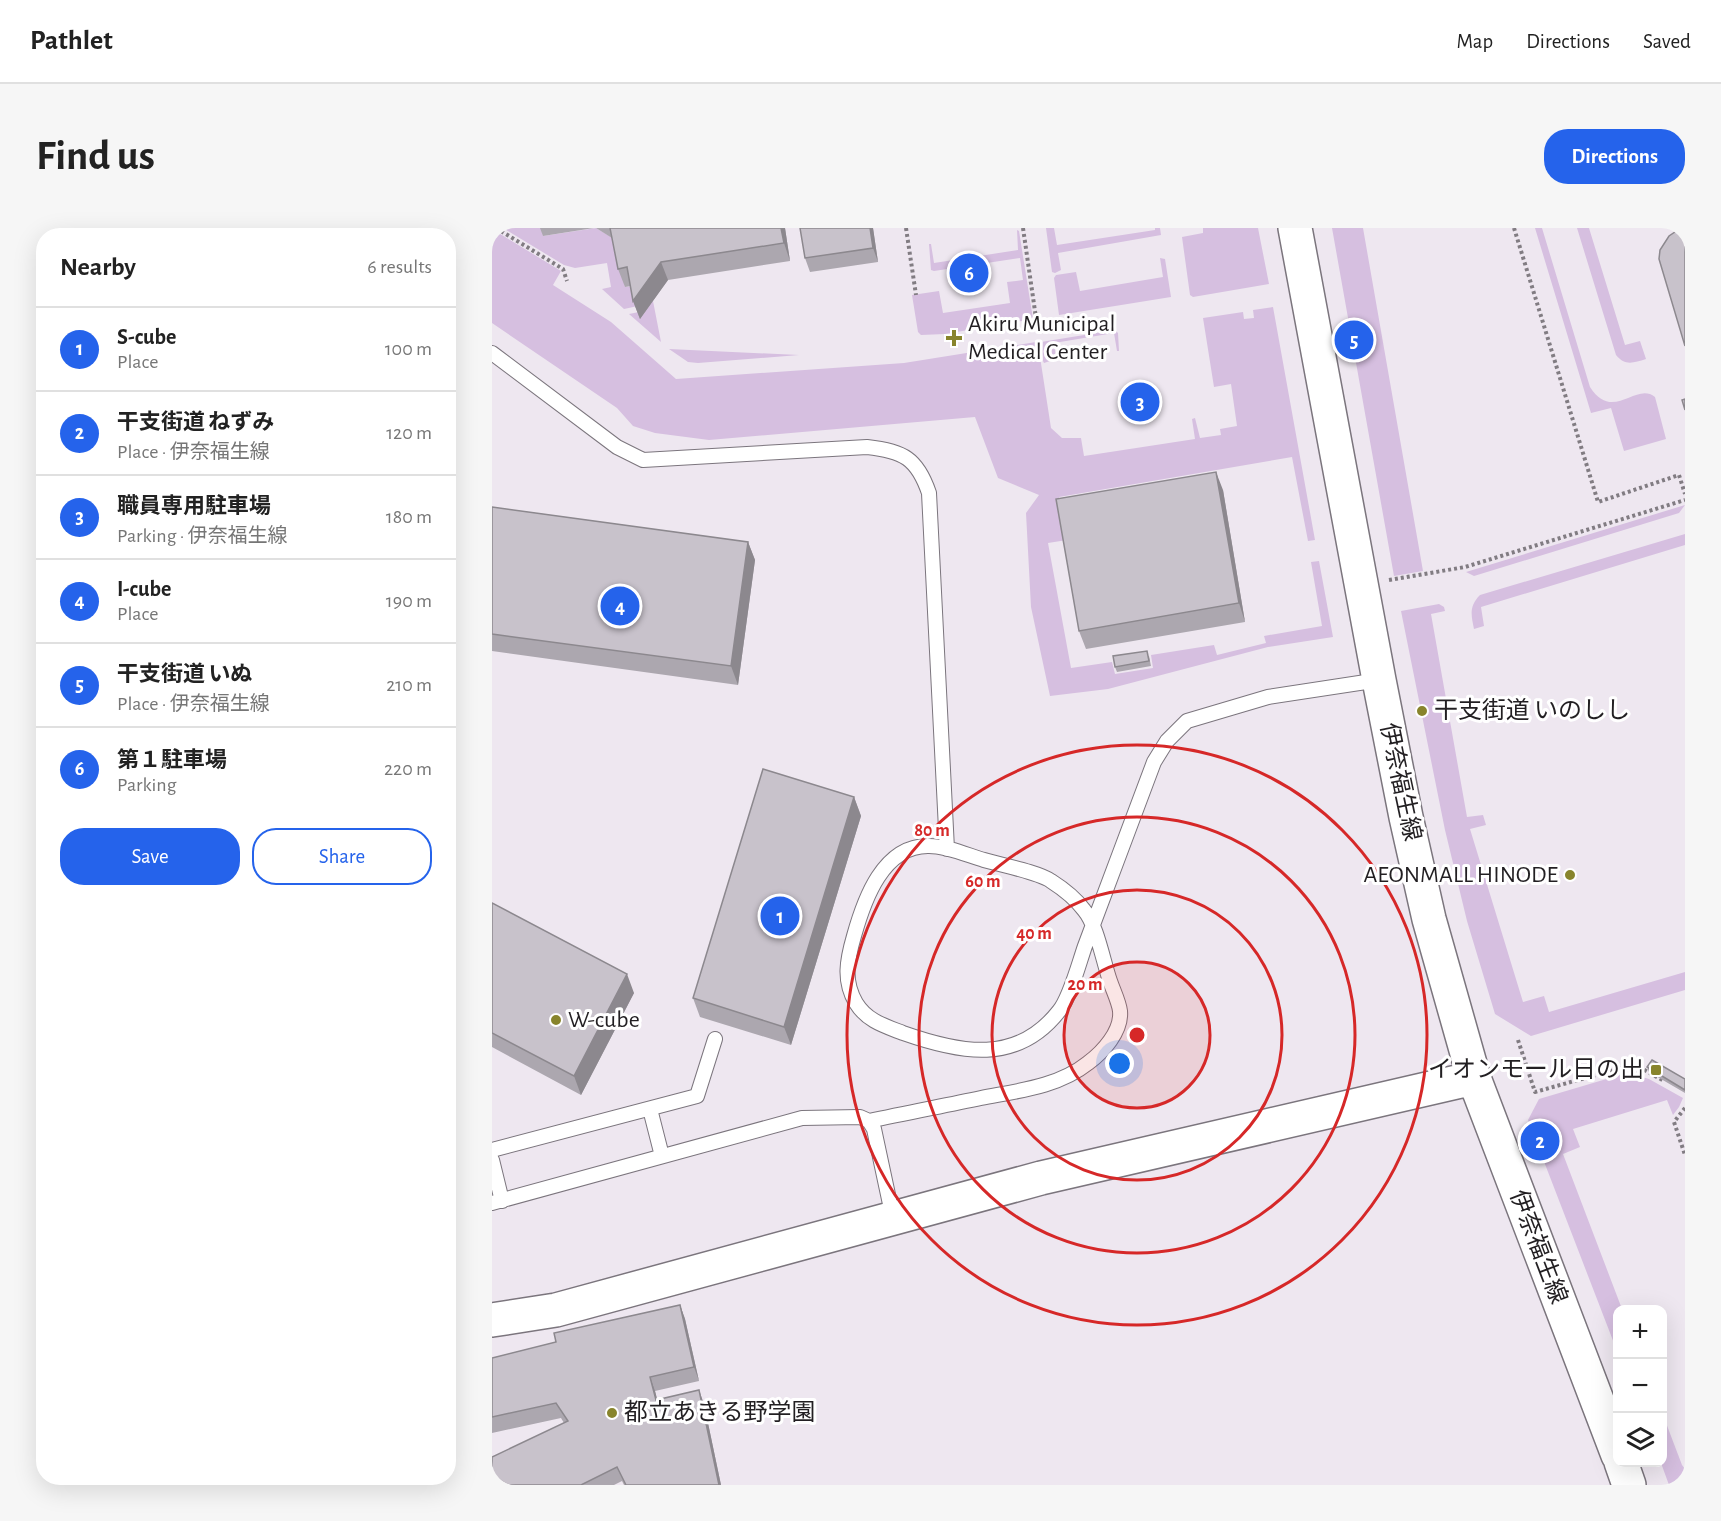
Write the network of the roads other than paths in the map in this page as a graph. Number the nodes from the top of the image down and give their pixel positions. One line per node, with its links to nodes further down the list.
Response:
1 (1295, 228): 3 (main road, 伊奈福生線)
2 (492, 353): 4 (lane)
3 (1379, 680): 5 (lane); 7 (main road, 伊奈福生線)
4 (947, 849): 5 (lane); 5 (lane)
5 (1093, 925): 9 (lane)
6 (715, 1039): 8 (lane)
7 (1474, 1078): 14 (main road); 16 (main road, 伊奈福生線)
8 (650, 1109): 10 (lane); 11 (lane)
9 (869, 1121): 11 (lane); 14 (lane)
10 (492, 1150)
11 (662, 1156): 13 (lane)
12 (492, 1160): 13 (lane)
13 (497, 1202)
14 (893, 1218): 15 (main road)
15 (492, 1320)
16 (1613, 1444)
17 (1623, 1467): 18 (main road)
18 (1629, 1485)

